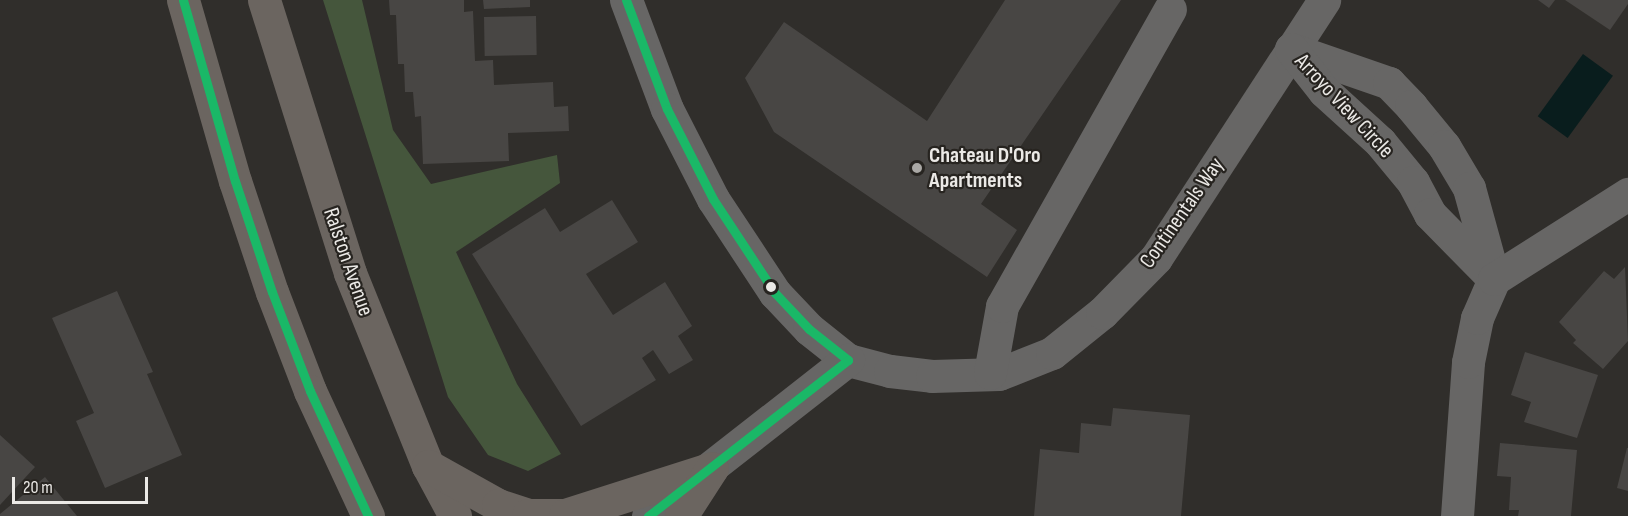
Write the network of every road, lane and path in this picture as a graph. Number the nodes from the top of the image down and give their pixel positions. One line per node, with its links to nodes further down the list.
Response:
1 (183, 0): 13 (main road)
2 (264, 0): 11 (main road, Ralston Avenue)
3 (1324, 0): 6 (street, Continentals Way)
4 (632, 3): 9 (street, Continentals Way)
5 (1170, 9): 10 (street)
6 (1291, 49): 8 (street, Arroyo View Circle); 8 (street, Arroyo View Circle); 10 (street, Continentals Way)
7 (1628, 194): 8 (street)
8 (1494, 279): 17 (street)
9 (848, 360): 10 (street, Continentals Way); 12 (street)
10 (990, 373)
11 (428, 466): 12 (main road); 14 (main road, Ralston Avenue)
12 (712, 468): 15 (street); 16 (main road)
13 (359, 507)
14 (455, 516)
15 (648, 516)
16 (681, 516)
17 (1457, 516)

